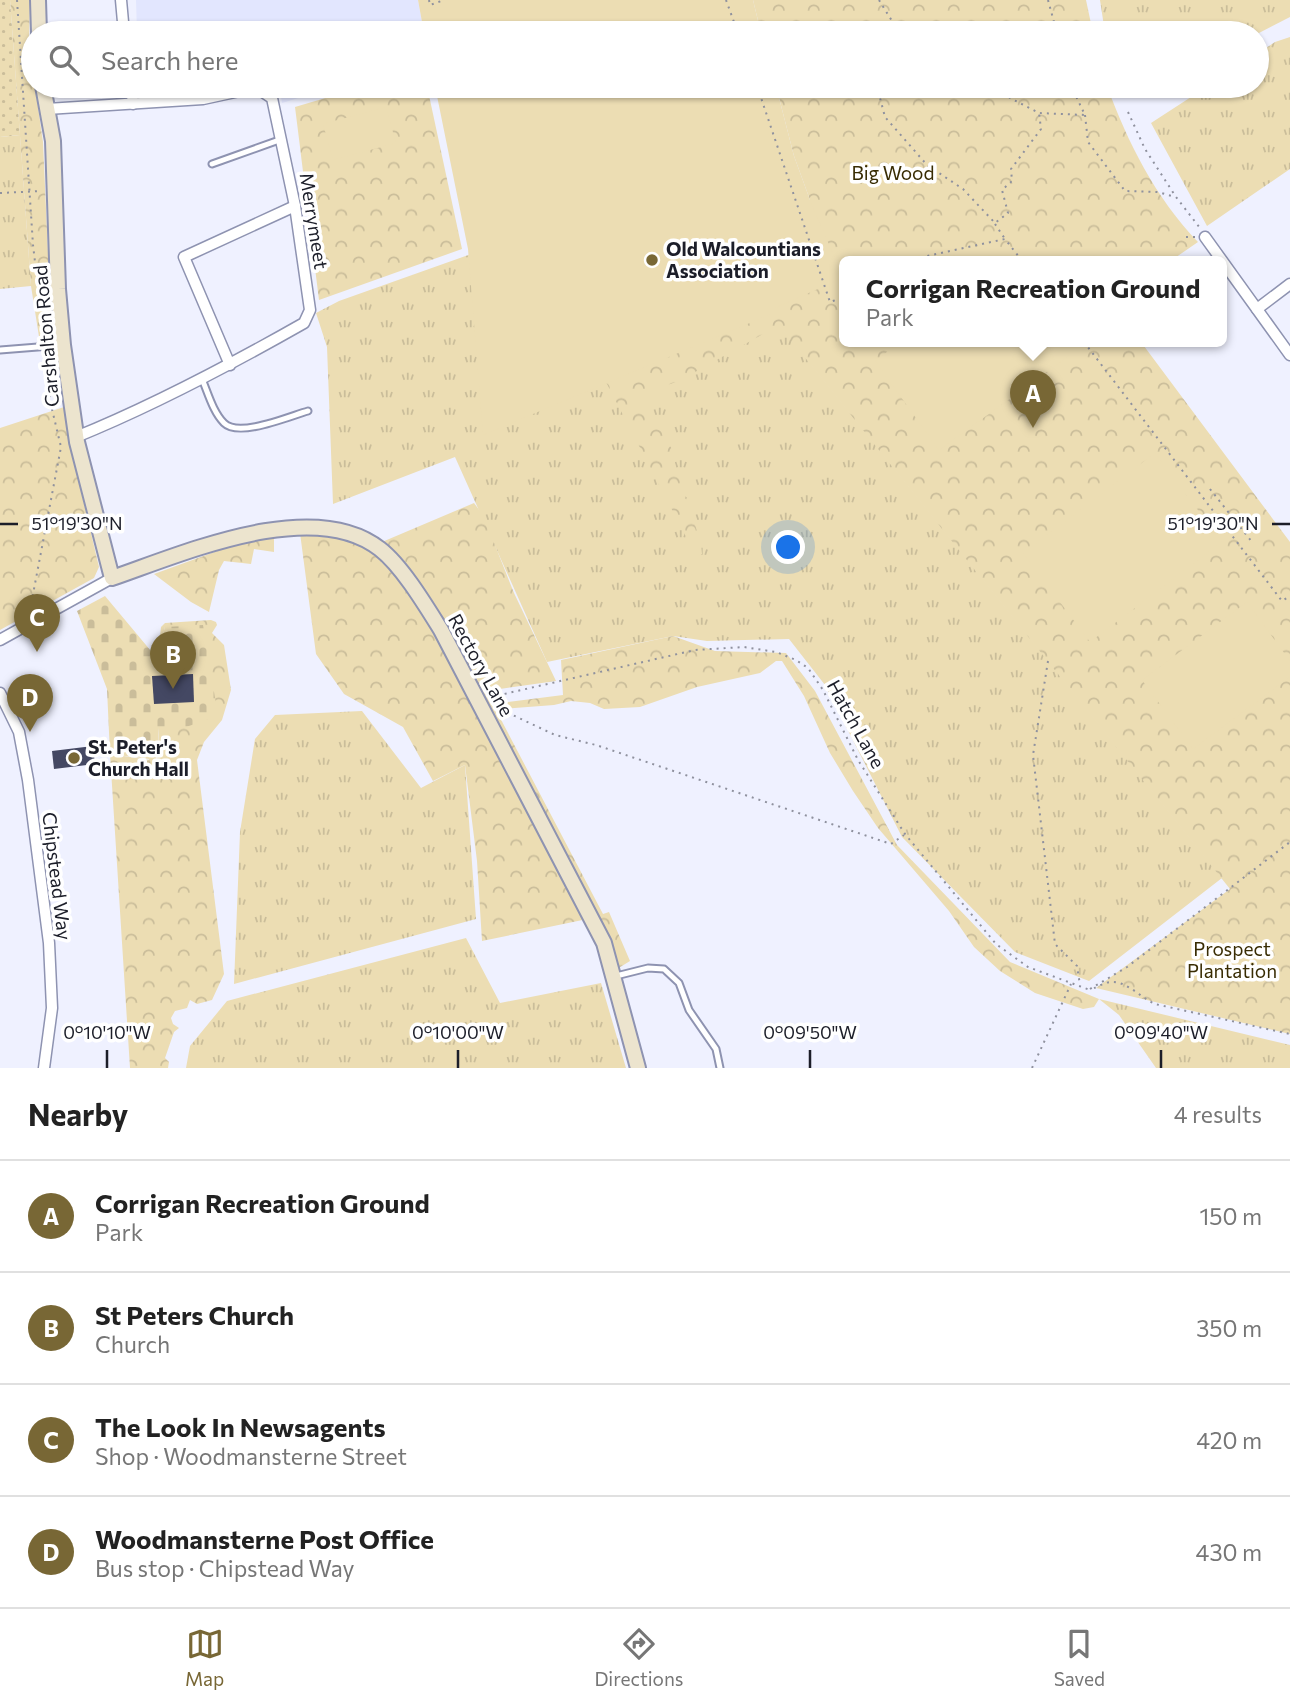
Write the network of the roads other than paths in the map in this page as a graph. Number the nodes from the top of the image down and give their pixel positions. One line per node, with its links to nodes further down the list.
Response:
1 (38, 0): 3 (main road)
2 (121, 0): 4 (street)
3 (38, 21)
4 (123, 21)
5 (45, 98): 10 (main road, Carshalton Road)
6 (132, 98): 9 (street)
7 (208, 98): 9 (street, Merrymeet)
8 (271, 98): 11 (street, Merrymeet)
9 (133, 104): 10 (street, Merrymeet)
10 (47, 108): 19 (main road, Carshalton Road)
11 (282, 139): 12 (lane); 13 (street, Merrymeet)
12 (212, 164)
13 (295, 206): 22 (street, Merrymeet); 22 (street)
14 (1205, 237): 15 (street)
15 (1219, 256)
16 (1227, 267): 18 (street)
17 (1290, 284): 18 (street)
18 (1257, 309): 21 (street)
19 (63, 345): 20 (lane); 25 (main road, Carshalton Road)
20 (0, 350)
21 (1290, 355)
22 (230, 365): 23 (street, Merrymeet)
23 (202, 379): 24 (lane); 25 (street, Merrymeet)
24 (309, 411)
25 (76, 437): 26 (main road, Carshalton Road)
26 (112, 578): 27 (street); 29 (main road, Rectory Lane)
27 (0, 640)
28 (0, 693): 30 (street, Chipstead Way)
29 (613, 976): 31 (main road, Rectory Lane); 32 (lane)
30 (44, 1068)
31 (638, 1068)
32 (720, 1068)

